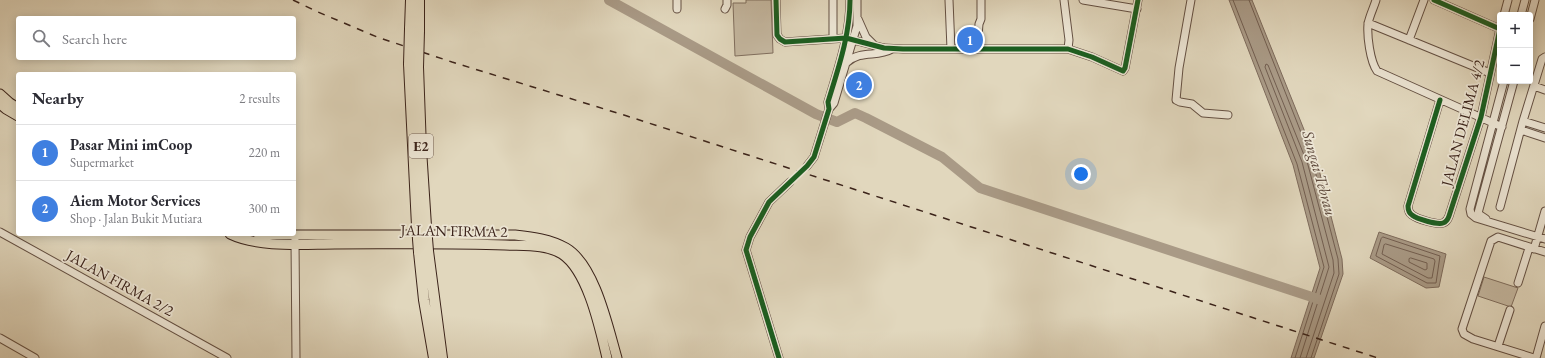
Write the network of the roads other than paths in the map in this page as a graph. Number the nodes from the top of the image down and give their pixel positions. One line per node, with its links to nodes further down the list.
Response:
1 (411, 0): 30 (highway, E2)
2 (419, 0): 30 (highway, E2)
3 (677, 0): 21 (street)
4 (727, 0): 22 (street)
5 (776, 0): 31 (street)
6 (833, 0): 31 (street)
7 (850, 0): 32 (street)
8 (857, 0): 27 (street)
9 (949, 0): 38 (street)
10 (981, 0): 37 (street)
11 (1064, 0): 39 (street)
12 (1083, 0): 23 (street)
13 (1138, 0): 23 (street)
14 (1191, 0): 53 (street)
15 (1376, 0): 28 (street)
16 (1424, 0): 33 (street)
17 (1434, 0): 29 (street)
18 (1508, 0): 24 (street)
19 (1525, 0): 25 (street)
20 (1535, 0): 26 (street)
21 (677, 9)
22 (725, 9)
23 (1137, 9): 39 (street)
24 (1505, 12)
25 (1522, 12)
26 (1532, 12)
27 (857, 17): 32 (street); 35 (street)
28 (1368, 24): 33 (street); 48 (street)
29 (1497, 28)
30 (414, 30): 73 (highway, E2, bridge)
31 (833, 39): 32 (street)
32 (849, 39): 35 (street); 41 (street); 51 (street)
33 (1409, 40): 42 (street)
34 (1497, 42): 42 (street, JALAN DELIMA 4/2)
35 (875, 45): 36 (street)
36 (894, 48): 38 (street); 41 (street)
37 (977, 48): 38 (street); 39 (street)
38 (951, 49)
39 (1068, 49)
40 (1545, 57): 45 (street)
41 (846, 64): 51 (street)
42 (1490, 74): 54 (street, JALAN DELIMA 4/2)
43 (1503, 84): 56 (street)
44 (1513, 84): 57 (street)
45 (1534, 86): 46 (street); 55 (street)
46 (1545, 90)
47 (0, 94): 50 (main road)
48 (1440, 100): 54 (street); 54 (street, JALAN DELIMA 4/2)
49 (0, 104): 52 (main road)
50 (16, 107)
51 (829, 109): 61 (street)
52 (16, 115)
53 (1228, 115)
54 (1481, 117): 56 (street)
55 (1524, 122): 58 (street); 59 (street)
56 (1493, 123): 57 (street); 65 (street)
57 (1502, 126): 65 (street)
58 (1545, 128)
59 (1521, 130): 60 (street); 63 (street)
60 (1545, 138)
61 (807, 166)
62 (790, 182): 88 (street)
63 (1500, 207)
64 (1545, 211): 69 (street)
65 (1489, 221): 69 (street)
66 (0, 232): 82 (street, JALAN FIRMA 2/2)
67 (235, 236): 71 (main road, JALAN FIRMA 2)
68 (270, 236): 71 (main road, JALAN FIRMA 2)
69 (1538, 236): 70 (street); 72 (street)
70 (1545, 239)
71 (295, 240): 83 (street); 86 (main road, JALAN FIRMA 2); 87 (main road, JALAN FIRMA 2)
72 (1532, 248): 74 (street); 75 (street); 79 (street)
73 (423, 251): 80 (highway, E2); 85 (highway, E2)
74 (1545, 252)
75 (1518, 283)
76 (1510, 310): 79 (street)
77 (1545, 326): 89 (street)
78 (0, 338): 81 (street)
79 (1498, 346): 89 (street)
80 (433, 353): 84 (highway)
81 (34, 358)
82 (227, 358)
83 (296, 358)
84 (429, 358)
85 (442, 358)
86 (608, 358)
87 (617, 358)
88 (779, 358)
89 (1535, 358)

